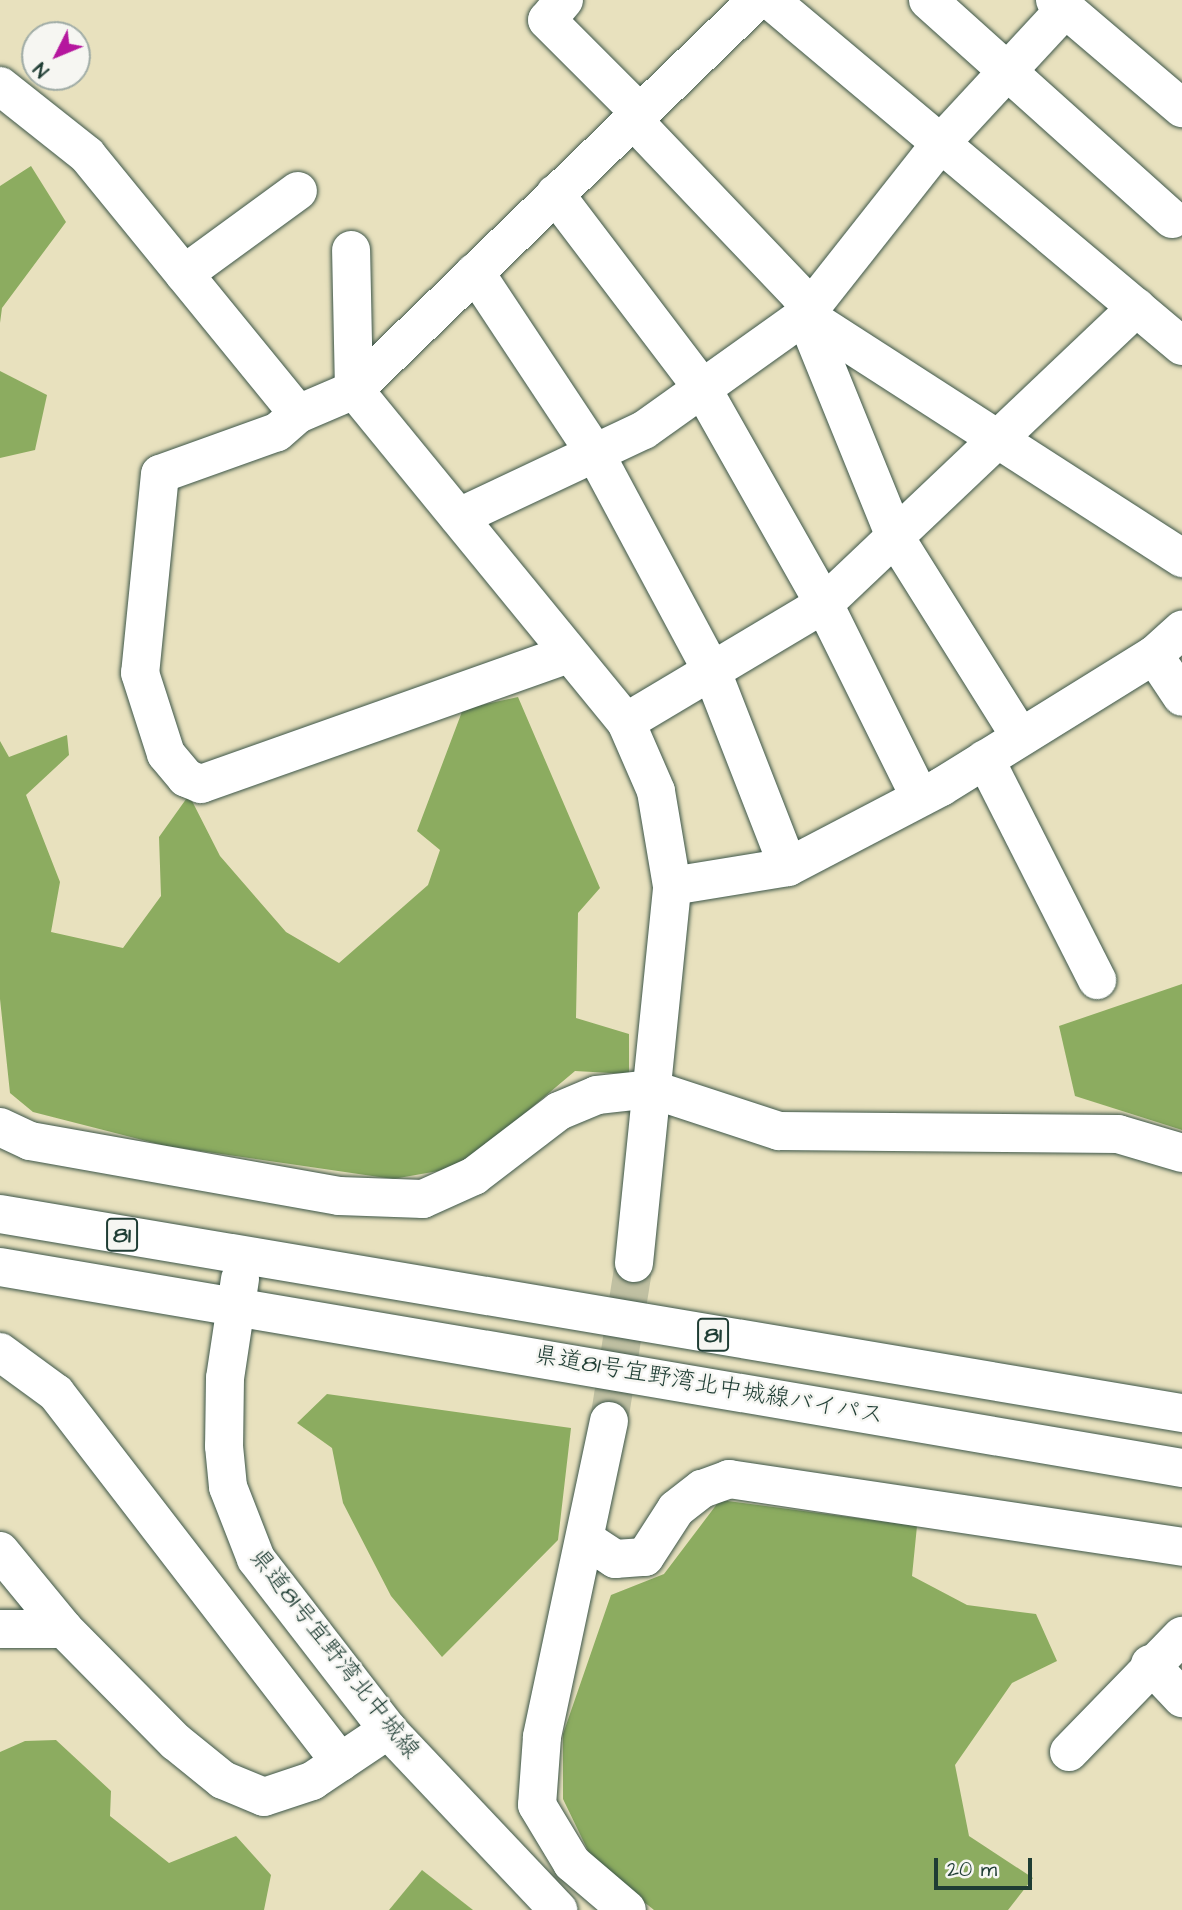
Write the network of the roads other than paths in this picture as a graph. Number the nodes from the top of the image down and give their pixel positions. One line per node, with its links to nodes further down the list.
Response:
1 (564, 0): 9 (street)
2 (757, 0): 9 (street)
3 (770, 0): 10 (street)
4 (928, 0): 6 (street)
5 (1059, 5): 6 (street); 8 (street)
6 (1004, 75): 10 (street); 13 (street)
7 (0, 86): 16 (street)
8 (1182, 108)
9 (636, 116): 12 (street); 18 (street)
10 (940, 144): 17 (street); 18 (street)
11 (298, 191): 16 (street)
12 (555, 194): 15 (street); 20 (street)
13 (1172, 219)
14 (351, 250): 21 (street)
15 (475, 272): 21 (street); 24 (street)
16 (184, 274): 22 (street)
17 (1137, 307): 19 (street); 23 (street)
18 (808, 311): 20 (street); 23 (street); 26 (street)
19 (1182, 346)
20 (702, 388): 24 (street); 28 (street)
21 (354, 390): 22 (street); 25 (street)
22 (298, 414): 30 (street)
23 (993, 440): 26 (street); 27 (street)
24 (595, 453): 25 (street); 32 (street)
25 (459, 517): 30 (street)
26 (895, 537): 28 (street); 35 (street)
27 (1182, 558)
28 (824, 604): 32 (street); 37 (street)
29 (1182, 631): 31 (street)
30 (569, 654): 34 (street)
31 (1154, 655): 33 (street); 35 (street)
32 (711, 669): 34 (street); 38 (street)
33 (1182, 696)
34 (626, 722): 39 (street)
35 (1020, 736): 36 (street)
36 (985, 759): 37 (street); 40 (street)
37 (920, 797): 38 (street)
38 (788, 867): 39 (street)
39 (671, 886): 41 (street)
40 (1097, 980)
41 (651, 1089): 42 (street); 43 (street); 46 (street)
42 (0, 1127)
43 (1182, 1153)
44 (0, 1214): 45 (street, 81)
45 (244, 1256): 48 (street, 県道81号宜野湾北中城線); 50 (street, 県道81号宜野湾北中城線バイパス / 81)
46 (634, 1263)
47 (0, 1267): 48 (street, 81)
48 (236, 1306): 52 (street, 県道81号宜野湾北中城線バイパス / 81); 61 (street, 県道81号宜野湾北中城線)
49 (0, 1352): 63 (street)
50 (1182, 1413)
51 (609, 1421): 53 (street)
52 (1182, 1468)
53 (586, 1540): 54 (street); 65 (street)
54 (1182, 1547)
55 (0, 1551): 57 (street)
56 (0, 1629): 57 (street)
57 (64, 1629): 63 (street)
58 (1182, 1636): 59 (street)
59 (1150, 1664): 60 (street); 62 (street)
60 (1182, 1698)
61 (388, 1730): 63 (street); 64 (street, 県道81号宜野湾北中城線)
62 (1069, 1752)
63 (340, 1762)
64 (558, 1910)
65 (627, 1910)

